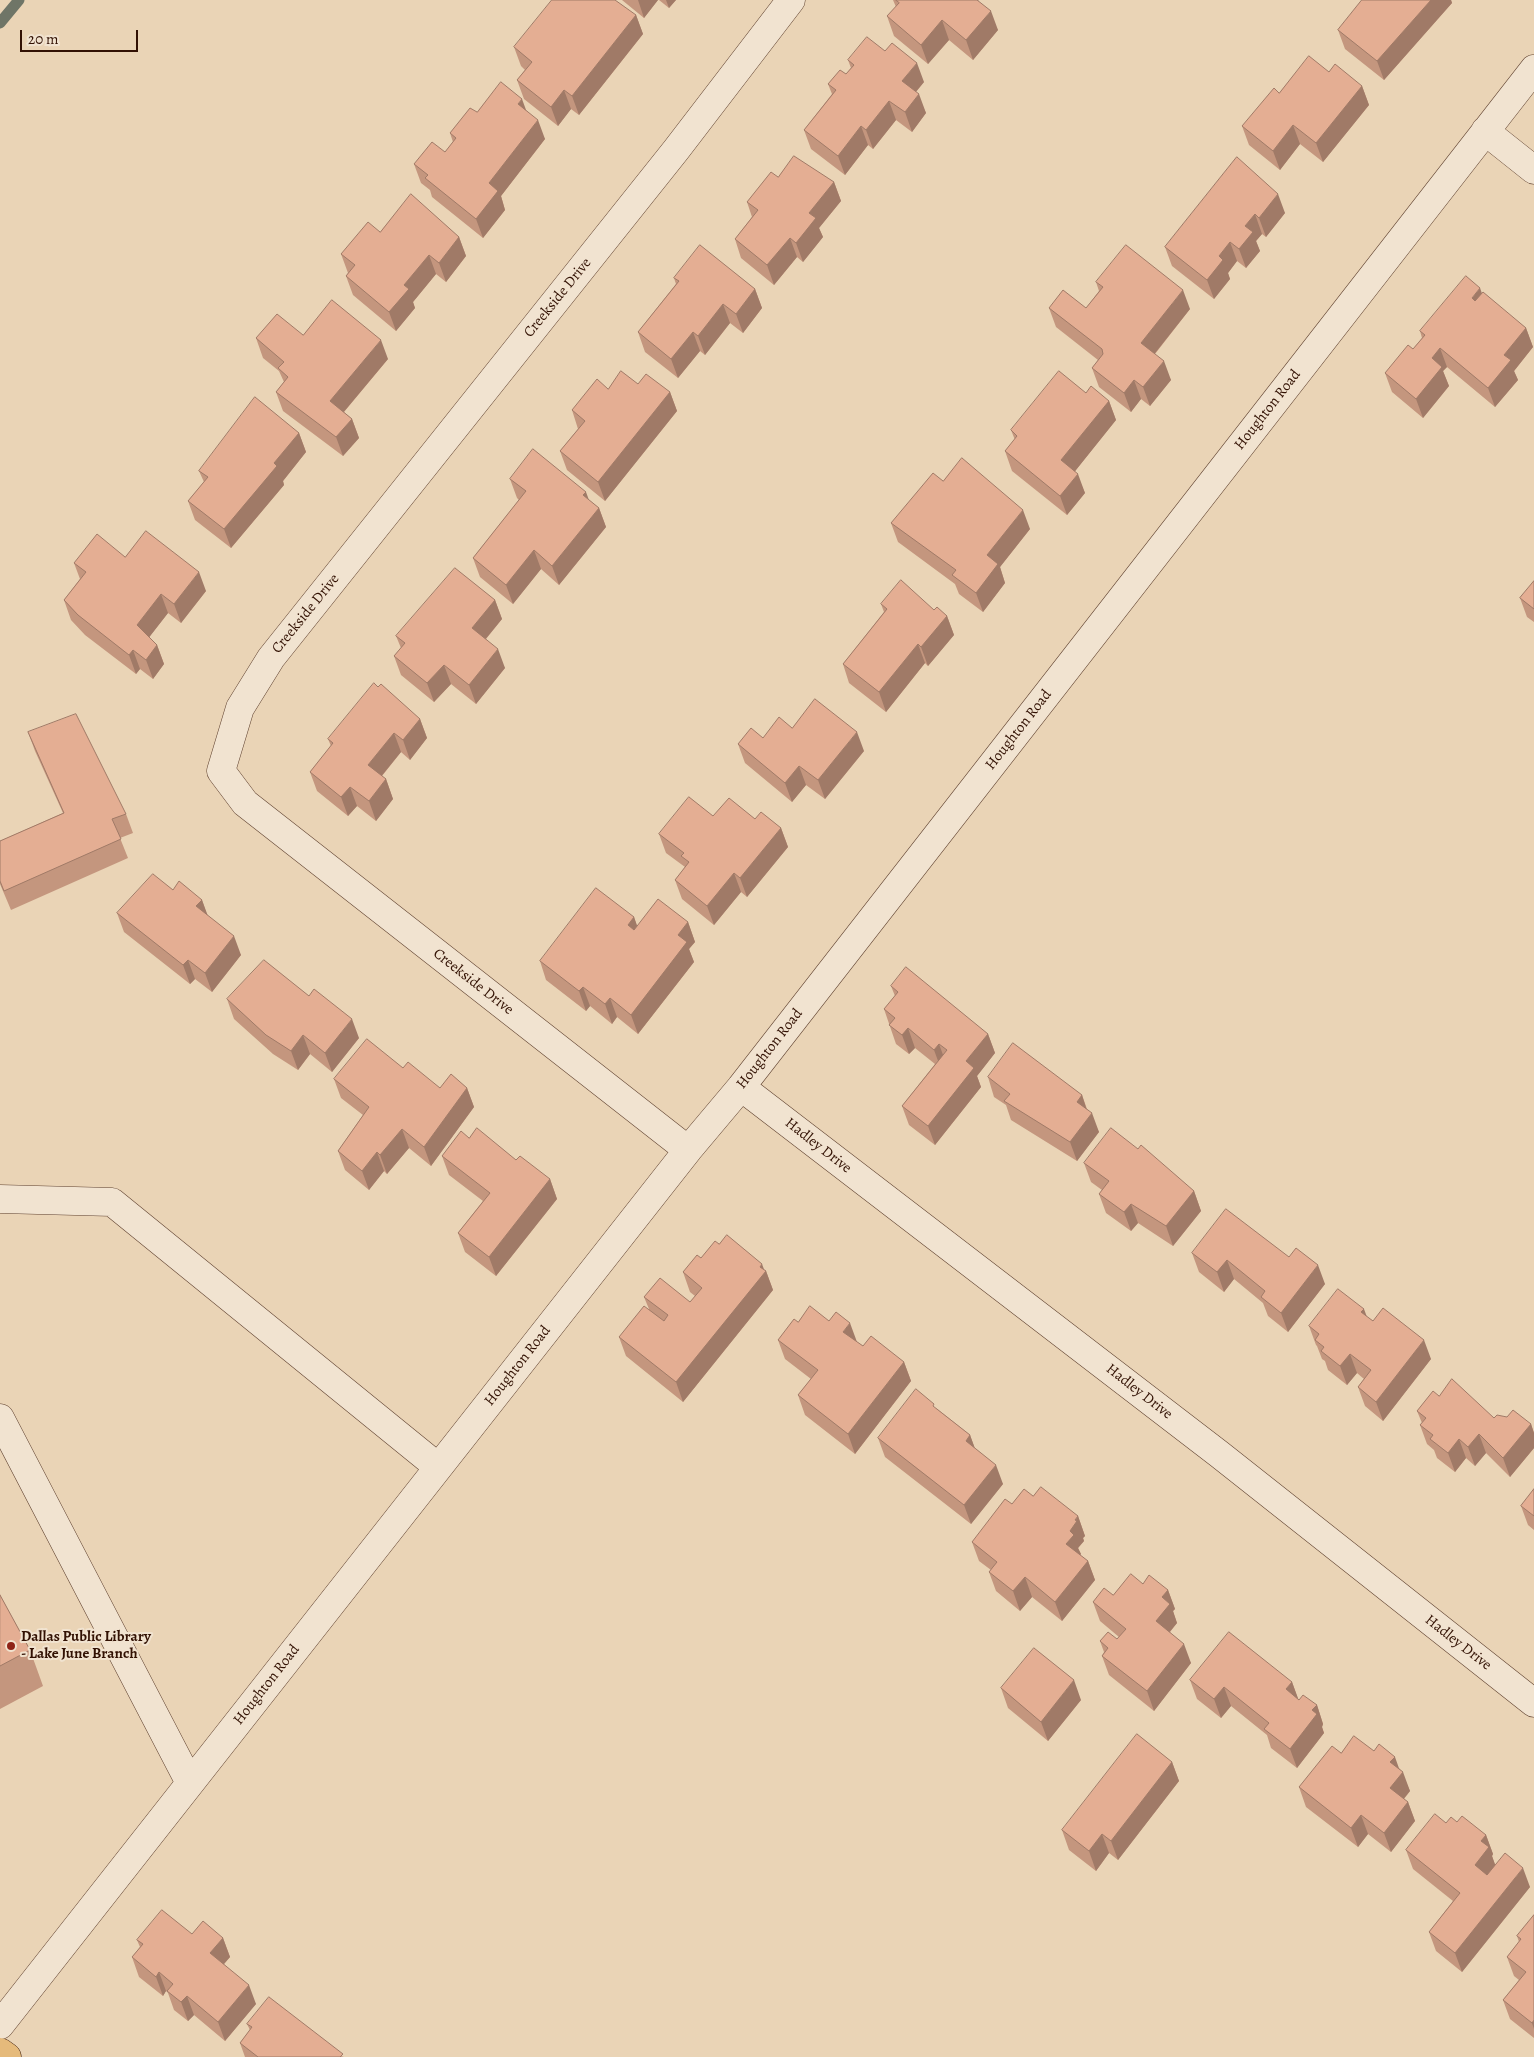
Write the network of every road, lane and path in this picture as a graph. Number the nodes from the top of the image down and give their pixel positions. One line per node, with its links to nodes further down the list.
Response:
1 (792, 0): 6 (street, Creekside Drive)
2 (1534, 69): 3 (street, Houghton Road)
3 (1485, 132): 4 (street); 5 (street, Houghton Road)
4 (1534, 170)
5 (741, 1086): 6 (street, Houghton Road); 10 (street, Hadley Drive)
6 (688, 1150): 9 (street, Houghton Road)
7 (0, 1199): 9 (street)
8 (0, 1418): 11 (street)
9 (438, 1467): 11 (street, Houghton Road)
10 (1534, 1703)
11 (190, 1783): 12 (street, Houghton Road)
12 (0, 2025)
13 (0, 2052): 14 (main road)
14 (7, 2057)

